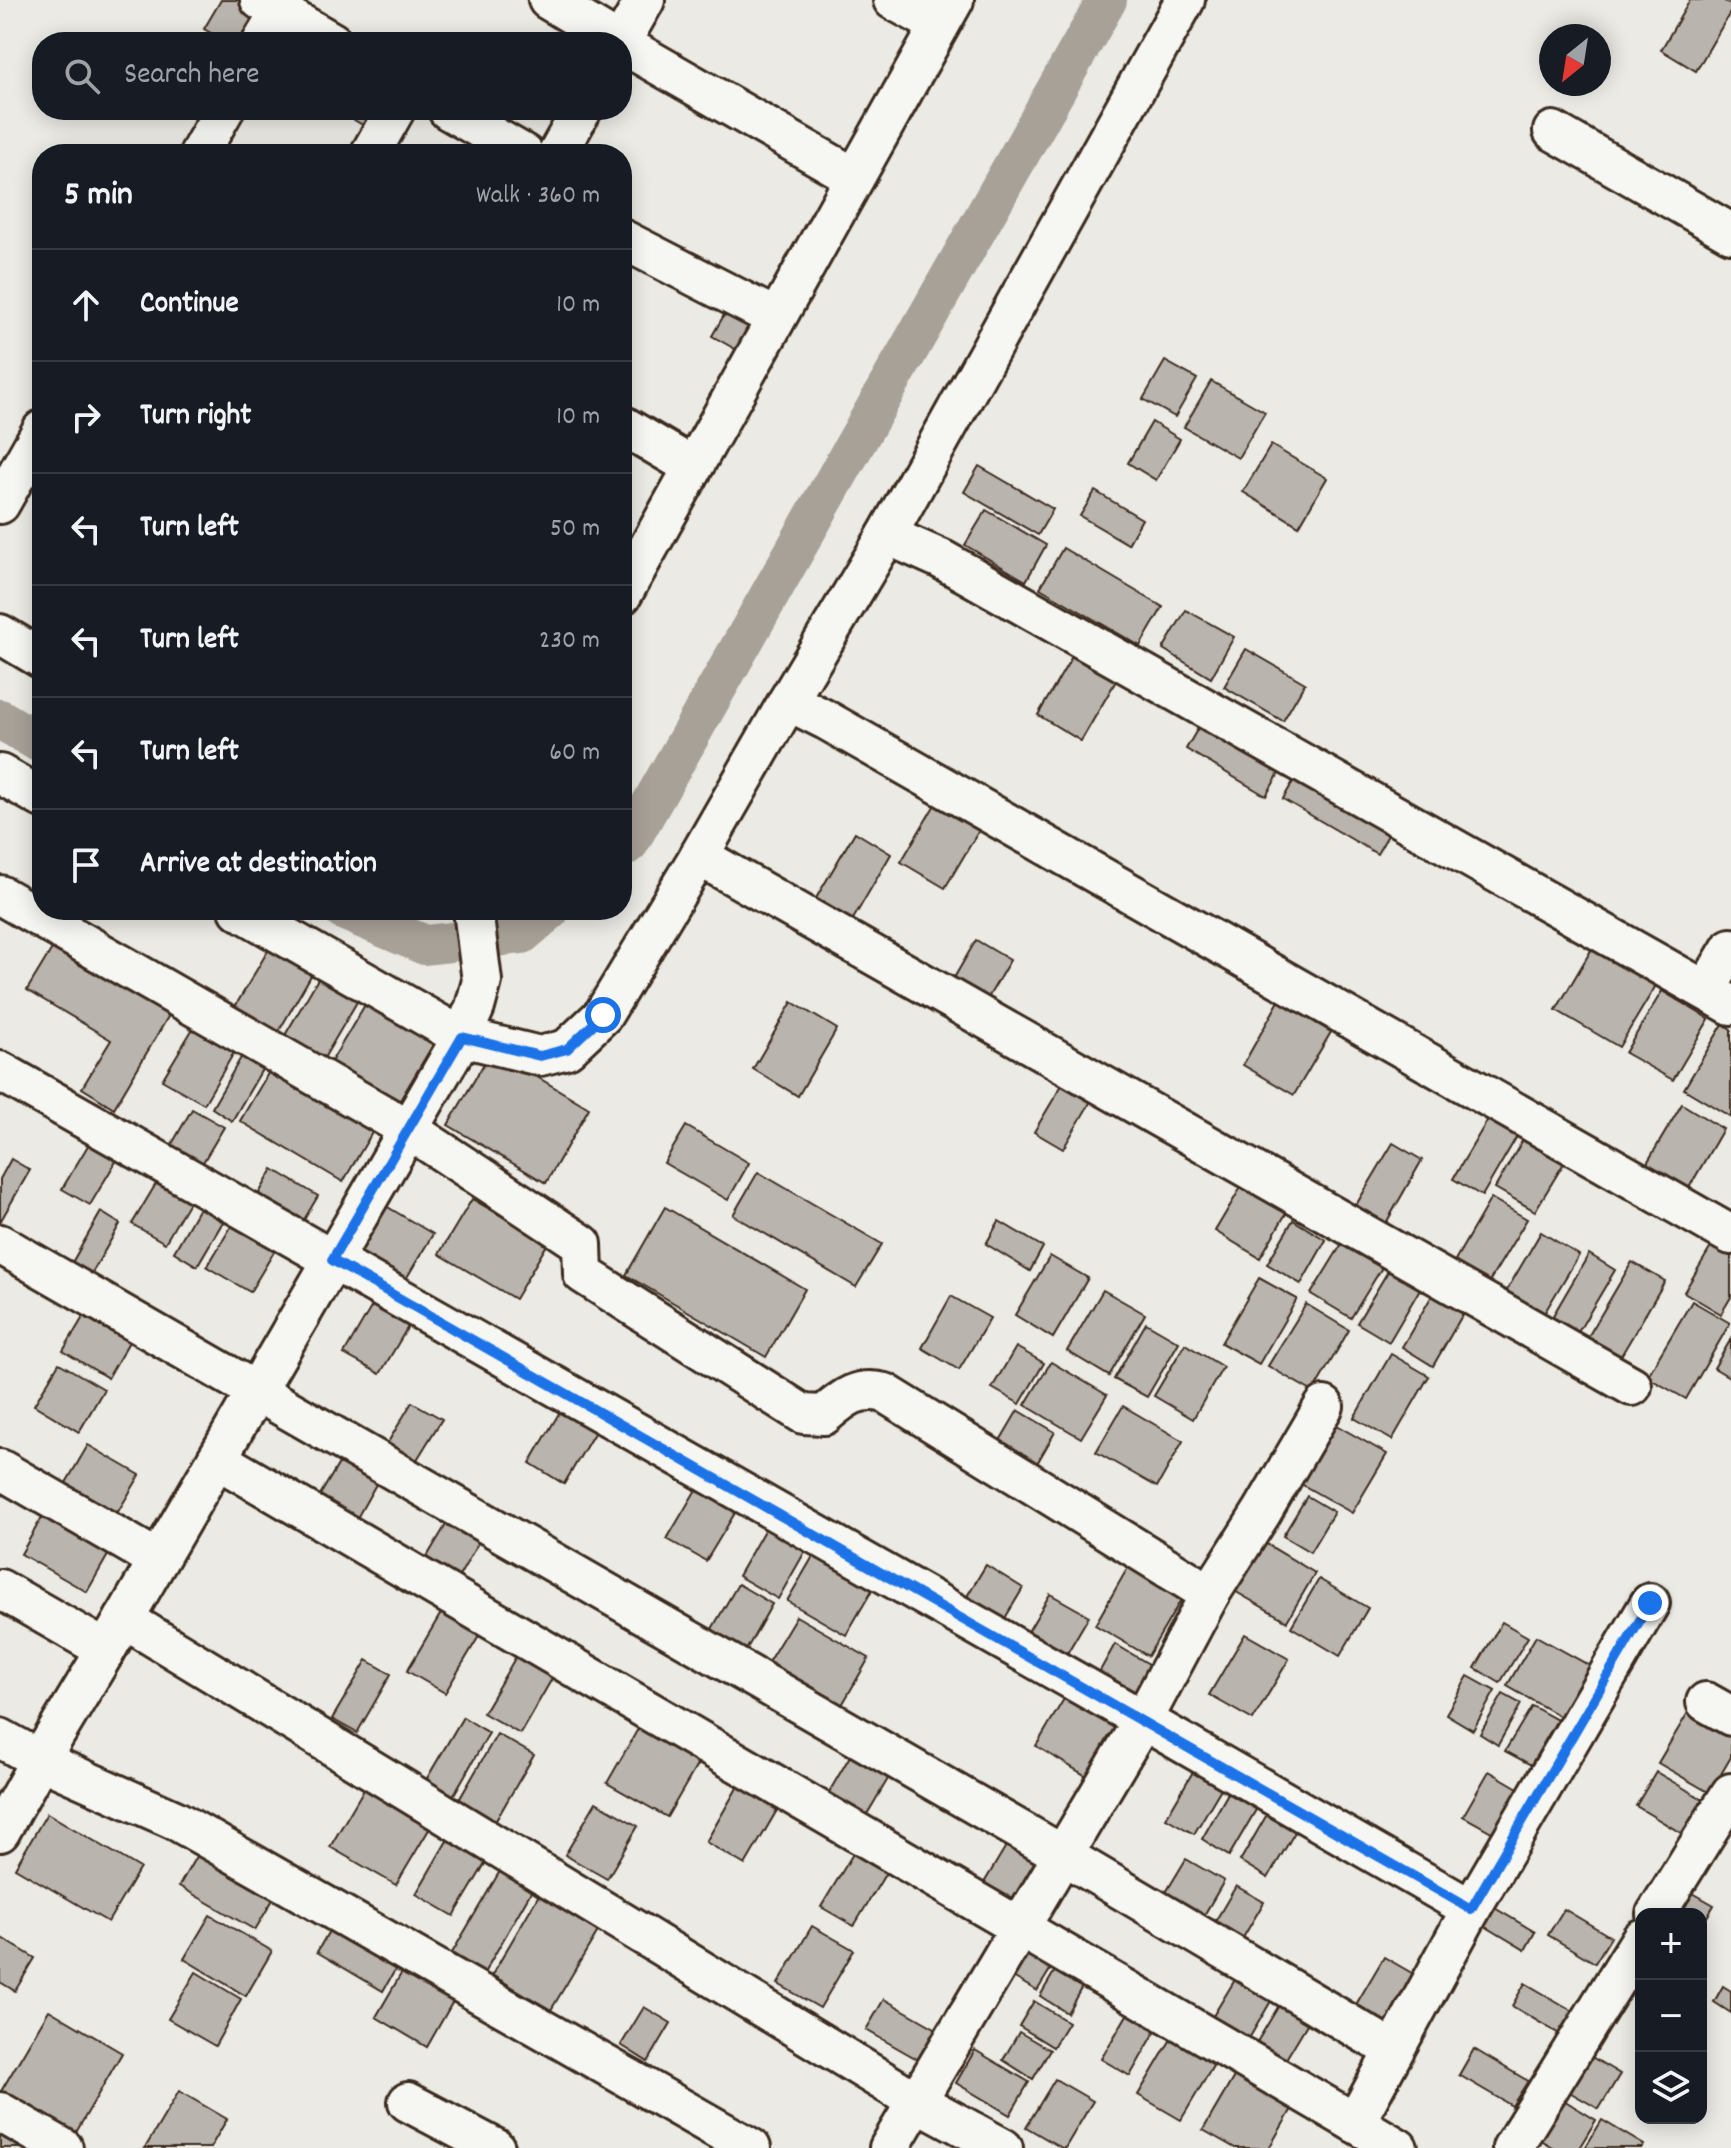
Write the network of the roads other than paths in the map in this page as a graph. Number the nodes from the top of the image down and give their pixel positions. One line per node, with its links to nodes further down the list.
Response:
1 (548, 0): 8 (street)
2 (645, 0): 9 (street)
3 (893, 0): 5 (street)
4 (1185, 0): 28 (street)
5 (946, 13): 20 (street)
6 (267, 18): 7 (street)
7 (305, 32)
8 (602, 32)
9 (626, 32)
10 (632, 50): 20 (street)
11 (218, 120): 16 (street)
12 (389, 120): 17 (street)
13 (472, 120): 18 (street)
14 (575, 120): 19 (street)
15 (1553, 131): 21 (street)
16 (205, 144)
17 (376, 144)
18 (529, 144)
19 (557, 144)
20 (854, 177): 23 (street)
21 (1731, 233)
22 (632, 244): 23 (street)
23 (776, 318): 26 (street)
24 (632, 431): 26 (street)
25 (32, 448): 27 (street)
26 (693, 467): 29 (street)
27 (0, 504)
28 (887, 535): 32 (street); 42 (street)
29 (632, 577)
30 (0, 634): 31 (street)
31 (32, 653)
32 (788, 701): 35 (street); 46 (street)
33 (0, 774): 34 (street)
34 (32, 792)
35 (699, 856): 43 (street); 49 (street)
36 (0, 895): 37 (street)
37 (32, 913)
38 (44, 920): 45 (street)
39 (257, 920): 43 (street)
40 (474, 920): 43 (street)
41 (1731, 948): 42 (street)
42 (1718, 997)
43 (462, 1037): 45 (street)
44 (0, 1071): 48 (street)
45 (408, 1129): 48 (street); 56 (street)
46 (1731, 1235)
47 (0, 1244): 50 (street)
48 (332, 1260): 50 (street); 59 (street)
49 (1632, 1386)
50 (257, 1391): 52 (street); 64 (street)
51 (1324, 1406): 56 (street)
52 (217, 1459): 54 (street); 67 (street)
53 (0, 1469): 54 (street)
54 (158, 1560): 58 (street)
55 (0, 1589): 58 (street)
56 (1210, 1594): 59 (street)
57 (1650, 1603): 66 (street)
58 (115, 1635): 61 (street); 70 (street)
59 (1143, 1720): 64 (street); 66 (street)
60 (0, 1738): 61 (street)
61 (40, 1760): 63 (street); 76 (street)
62 (1731, 1793): 65 (street)
63 (0, 1832)
64 (1063, 1855): 67 (street); 69 (street)
65 (1660, 1908)
66 (1471, 1909): 69 (street)
67 (1020, 1927): 70 (street); 73 (street)
68 (1635, 1949): 80 (street)
69 (1393, 2050): 73 (street)
70 (916, 2101): 77 (street); 78 (street)
71 (408, 2102): 75 (street)
72 (0, 2112): 74 (street)
73 (1355, 2123): 79 (street)
74 (63, 2148)
75 (495, 2148)
76 (751, 2148)
77 (889, 2148)
78 (1003, 2148)
79 (1398, 2148)
80 (1512, 2148)

